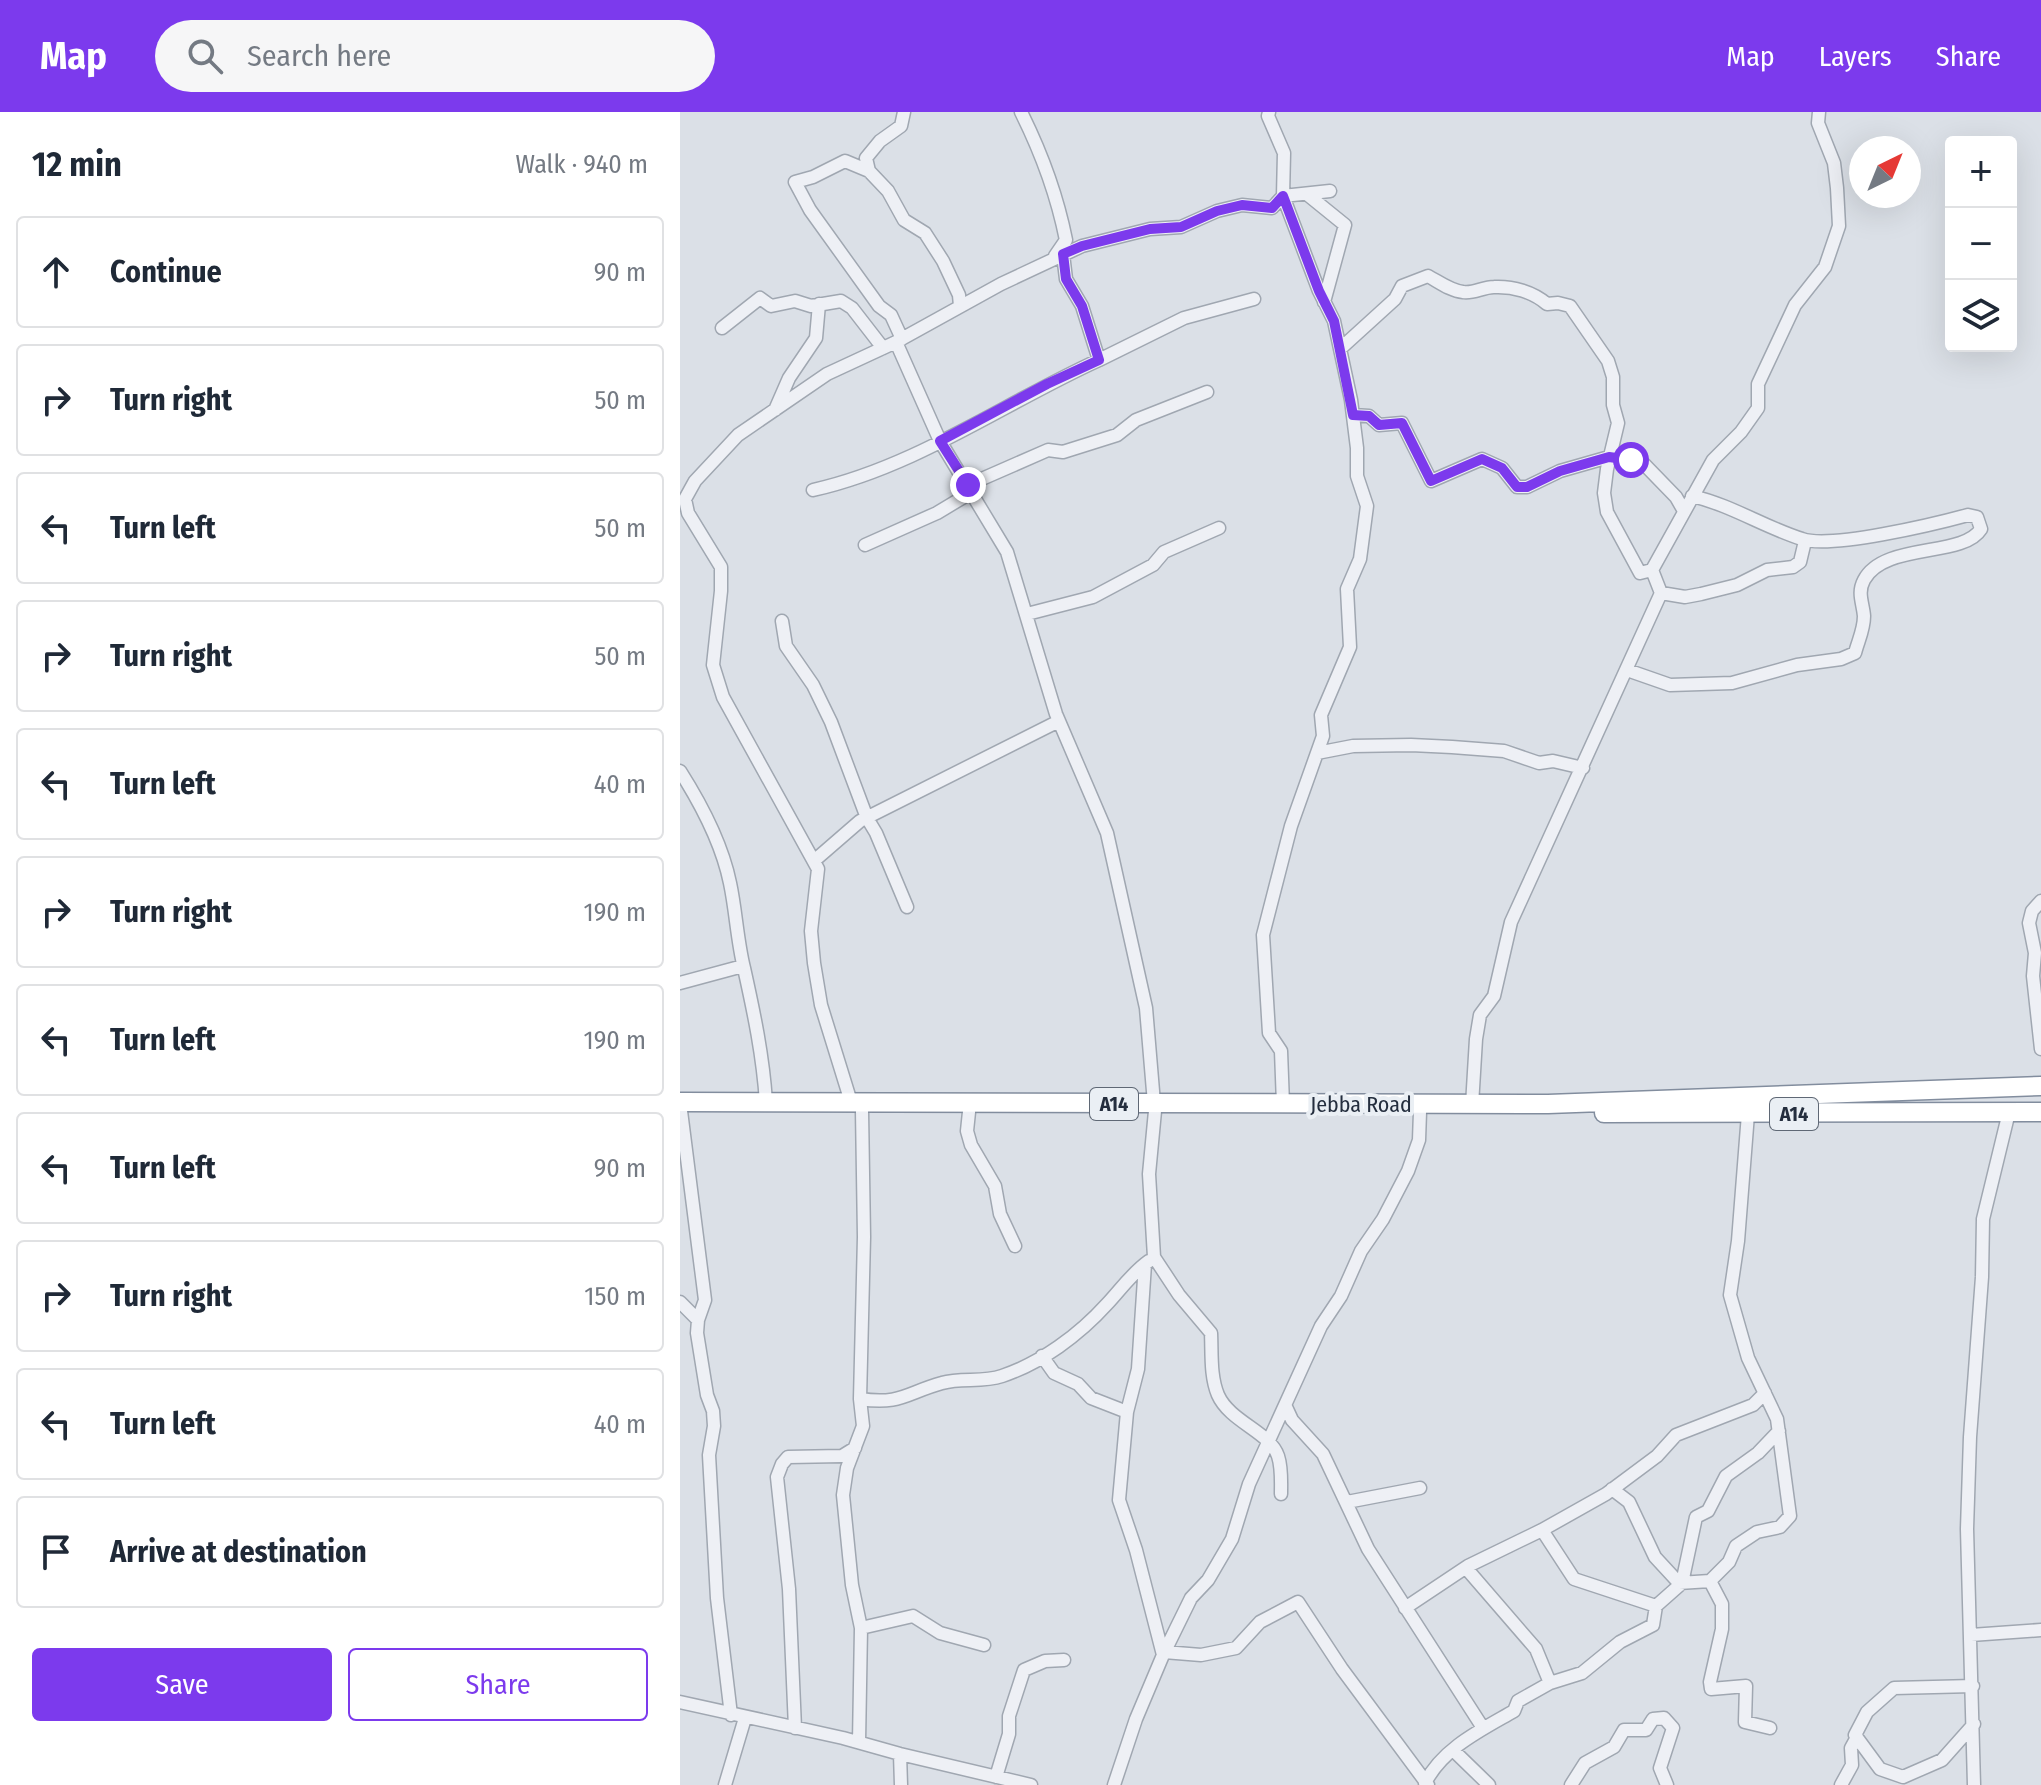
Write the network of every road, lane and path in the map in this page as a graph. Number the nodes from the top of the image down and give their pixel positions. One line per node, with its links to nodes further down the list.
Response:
1 (904, 112): 5 (street)
2 (1021, 112): 9 (street)
3 (1269, 112): 8 (street)
4 (1819, 112): 26 (street)
5 (869, 171): 13 (street); 15 (street)
6 (1330, 191): 7 (street)
7 (1308, 195): 8 (street); 11 (street)
8 (1283, 196): 9 (street); 11 (street)
9 (1058, 256): 13 (street); 18 (street)
10 (1254, 299): 18 (street)
11 (1324, 302): 17 (street)
12 (819, 304): 14 (street); 16 (street); 20 (street)
13 (960, 306): 15 (street)
14 (722, 328)
15 (899, 341): 16 (street); 22 (street)
16 (883, 348): 20 (street)
17 (1340, 349): 21 (street); 23 (street)
18 (1099, 360): 22 (street)
19 (1207, 392): 24 (street)
20 (775, 410): 41 (street)
21 (1353, 415): 23 (street); 37 (street)
22 (940, 441): 24 (street); 25 (street)
23 (1609, 457): 27 (street); 31 (street)
24 (970, 489): 30 (street); 33 (street)
25 (813, 490)
26 (1692, 496): 27 (street); 29 (street)
27 (1684, 511): 31 (street)
28 (1219, 528): 33 (street)
29 (1805, 541): 32 (street); 35 (street)
30 (865, 545)
31 (1652, 570): 32 (street)
32 (1661, 593): 35 (street)
33 (1027, 614): 36 (street)
34 (782, 621): 40 (street)
35 (1627, 670): 38 (street)
36 (1059, 721): 40 (street); 53 (street)
37 (1317, 753): 38 (street); 50 (street)
38 (1583, 768): 51 (street)
39 (680, 771): 44 (street)
40 (867, 818): 41 (street); 43 (street)
41 (815, 860): 52 (street)
42 (2041, 901): 46 (street)
43 (907, 907)
44 (743, 966): 45 (street); 49 (street)
45 (680, 983)
46 (2041, 1049)
47 (2041, 1086): 54 (highway, Jebba Road / A14)
48 (680, 1102): 49 (highway, Jebba Road / A14)
49 (766, 1102): 52 (highway, Jebba Road / A14)
50 (1283, 1104): 51 (highway, Jebba Road / A14); 53 (highway, Jebba Road / A14)
51 (1472, 1105): 54 (highway, Jebba Road / A14)
52 (856, 1106): 53 (highway, Jebba Road / A14); 55 (highway, Jebba Road / A14); 56 (highway, Jebba Road / A14); 67 (street)
53 (1154, 1107): 56 (highway, Jebba Road / A14); 57 (highway, Jebba Road / A14); 62 (street)
54 (1548, 1108): 57 (highway, Jebba Road / A14); 60 (highway, Jebba Road / A14)
55 (680, 1111): 64 (street)
56 (969, 1112): 61 (street)
57 (1420, 1112): 68 (street)
58 (2009, 1112): 59 (highway, Jebba Road / A14); 60 (highway, Jebba Road / A14); 85 (street)
59 (2041, 1112)
60 (1748, 1114): 66 (street)
61 (1015, 1246)
62 (1150, 1261): 65 (street); 69 (street); 71 (street)
63 (680, 1302): 64 (street)
64 (698, 1320): 92 (street)
65 (1042, 1356): 67 (street); 69 (street)
66 (1765, 1393): 70 (street); 74 (street)
67 (860, 1399): 72 (street)
68 (1286, 1407): 71 (street); 76 (street)
69 (1127, 1412): 87 (street)
70 (1779, 1431): 79 (street); 80 (street)
71 (1269, 1443): 75 (street); 87 (street)
72 (856, 1448): 83 (street); 95 (street)
73 (1420, 1488): 76 (street)
74 (1612, 1489): 77 (street); 80 (street)
75 (1281, 1494)
76 (1347, 1502): 82 (street)
77 (1542, 1530): 78 (street); 81 (street)
78 (1466, 1568): 82 (street); 89 (street)
79 (1710, 1581): 80 (street); 97 (street)
80 (1682, 1583): 81 (street)
81 (1656, 1606): 89 (street)
82 (1405, 1608): 96 (street)
83 (861, 1628): 86 (street); 99 (street)
84 (2041, 1630): 85 (street)
85 (1971, 1635): 90 (street)
86 (984, 1645)
87 (1164, 1654): 103 (street); 107 (street)
88 (1064, 1660): 102 (street)
89 (1550, 1683): 96 (street)
90 (1973, 1686): 94 (street); 98 (street)
91 (680, 1702): 92 (street)
92 (731, 1715): 93 (street)
93 (745, 1718): 95 (street); 104 (street)
94 (1974, 1724): 98 (street); 112 (street)
95 (795, 1728): 99 (street)
96 (1483, 1728): 100 (street)
97 (1770, 1728)
98 (1857, 1737): 111 (street)
99 (859, 1742): 101 (street)
100 (1454, 1751): 103 (street); 108 (street)
101 (900, 1754): 102 (street); 105 (street)
102 (996, 1777): 106 (street)
103 (1426, 1784)
104 (725, 1785)
105 (901, 1785)
106 (1031, 1785)
107 (1114, 1785)
108 (1489, 1785)
109 (1571, 1785): 110 (street)
110 (1667, 1785)
111 (1841, 1785)
112 (1974, 1785)

